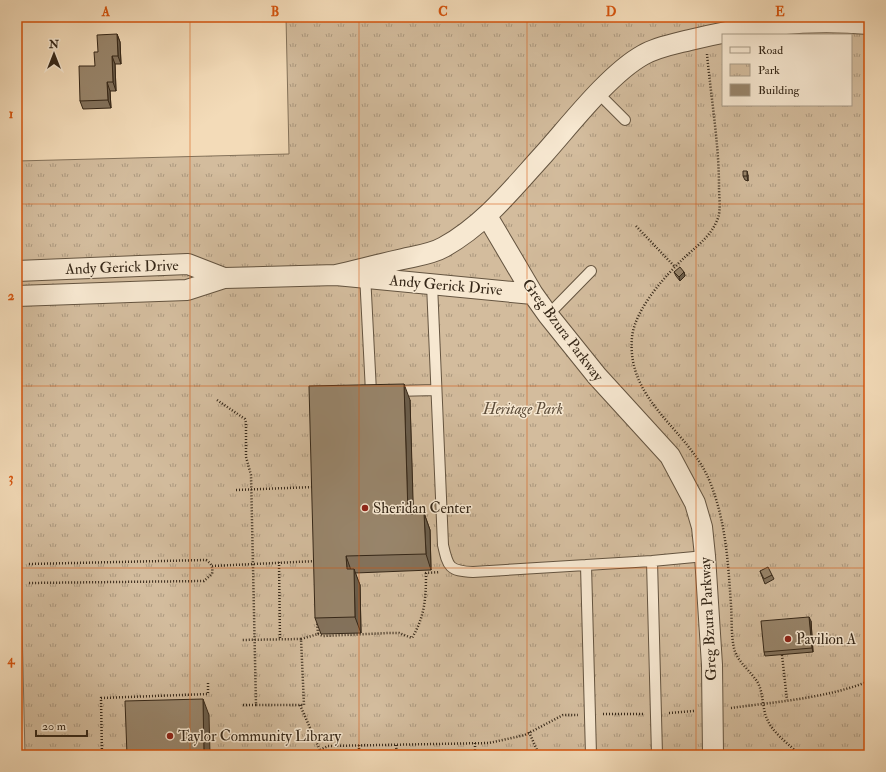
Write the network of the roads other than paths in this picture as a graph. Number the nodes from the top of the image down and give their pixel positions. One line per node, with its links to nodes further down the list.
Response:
1 (869, 24): 2 (street)
2 (598, 93): 3 (lane); 4 (street)
3 (625, 120)
4 (487, 216): 7 (street, Andy Gerick Drive); 10 (street, Greg Bzura Parkway)
5 (17, 271): 8 (street, Andy Gerick Drive)
6 (591, 271): 12 (lane)
7 (365, 273): 8 (street, Andy Gerick Drive); 9 (street, Andy Gerick Drive); 13 (lane)
8 (224, 278): 11 (street, Andy Gerick Drive)
9 (432, 284): 10 (street, Andy Gerick Drive); 13 (lane)
10 (533, 294): 12 (street, Greg Bzura Parkway)
11 (17, 296)
12 (548, 315): 14 (street, Greg Bzura Parkway)
13 (436, 390): 16 (lane)
14 (704, 556): 15 (lane); 19 (street, Greg Bzura Parkway)
15 (652, 561): 16 (lane); 18 (lane)
16 (586, 565): 17 (lane)
17 (591, 755)
18 (657, 755)
19 (713, 755)

